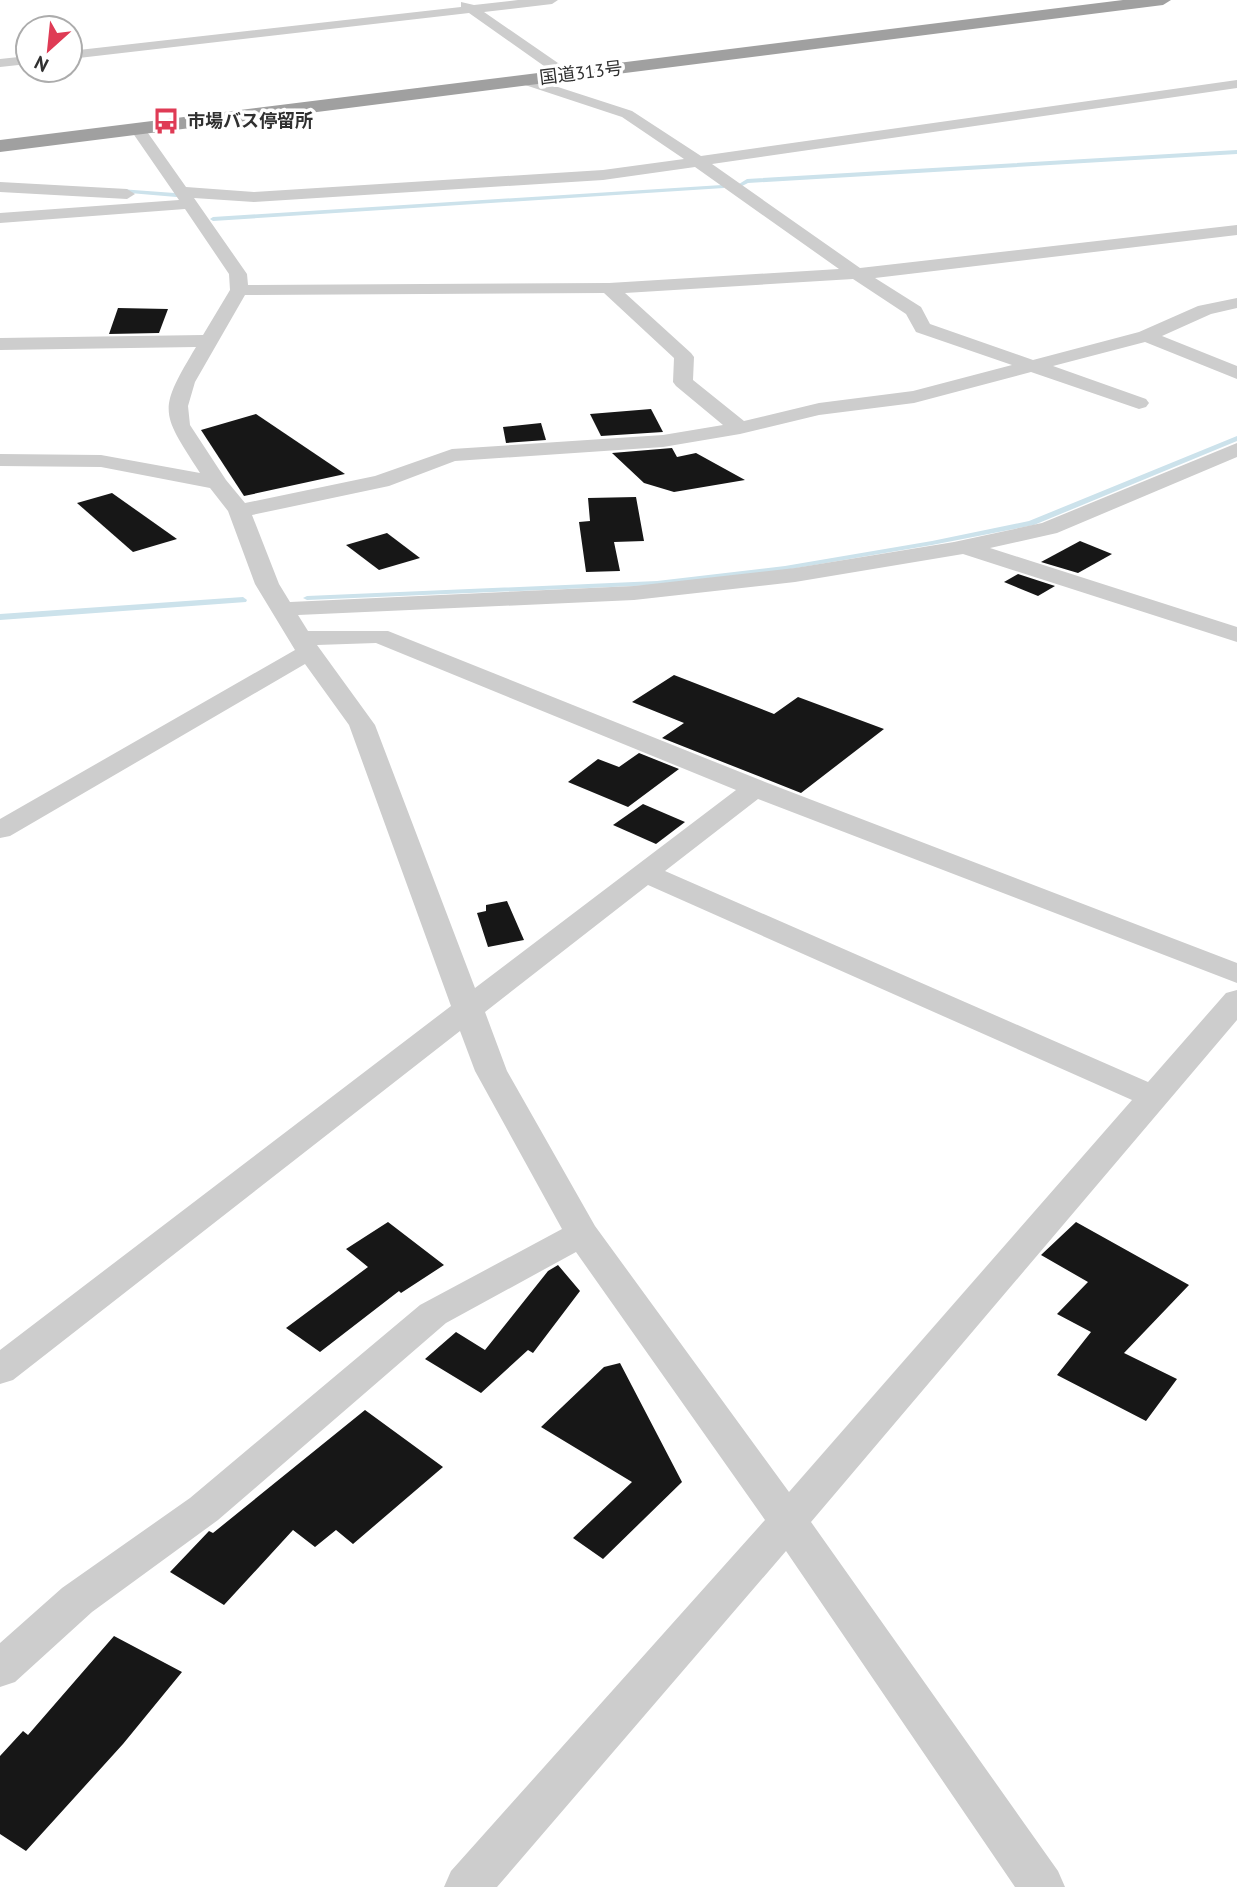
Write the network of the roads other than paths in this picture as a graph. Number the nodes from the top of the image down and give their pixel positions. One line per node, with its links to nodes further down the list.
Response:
1 (459, 0): 4 (street)
2 (552, 0): 4 (street)
3 (1163, 0): 6 (highway, 国道313号)
4 (473, 9): 5 (street); 6 (street)
5 (84, 53)
6 (566, 75): 7 (highway, 国道313号)
7 (524, 80): 9 (highway, 国道313号); 11 (street)
8 (1237, 84): 11 (street)
9 (138, 129): 10 (highway, 国道313号); 13 (street)
10 (0, 146)
11 (702, 163): 13 (street); 16 (street)
12 (0, 187): 13 (street)
13 (186, 199): 14 (street); 18 (street)
14 (0, 218)
15 (1237, 230): 16 (street)
16 (854, 272): 17 (street); 23 (street)
17 (609, 288): 18 (street); 26 (street)
18 (239, 290): 21 (street)
19 (1237, 303): 20 (street)
20 (1146, 336): 23 (street); 24 (street)
21 (211, 341): 22 (street); 29 (street)
22 (0, 344)
23 (1038, 366): 25 (street); 26 (street)
24 (1237, 373)
25 (1139, 403)
26 (740, 429): 30 (street)
27 (1237, 449): 31 (street)
28 (0, 460): 29 (street)
29 (217, 483): 30 (street)
30 (239, 510): 32 (street)
31 (959, 545): 32 (street); 33 (street)
32 (283, 609): 34 (street)
33 (1237, 635)
34 (305, 645): 35 (street); 36 (street); 40 (street)
35 (755, 788): 37 (street); 38 (street)
36 (0, 830)
37 (645, 873): 40 (street); 41 (street)
38 (1237, 974)
39 (1237, 1000): 41 (street)
40 (469, 1010): 42 (street); 43 (street)
41 (1153, 1097): 44 (street)
42 (582, 1234): 44 (street); 45 (street)
43 (0, 1370)
44 (788, 1521): 46 (street); 47 (street)
45 (0, 1669)
46 (467, 1887)
47 (1042, 1887)

